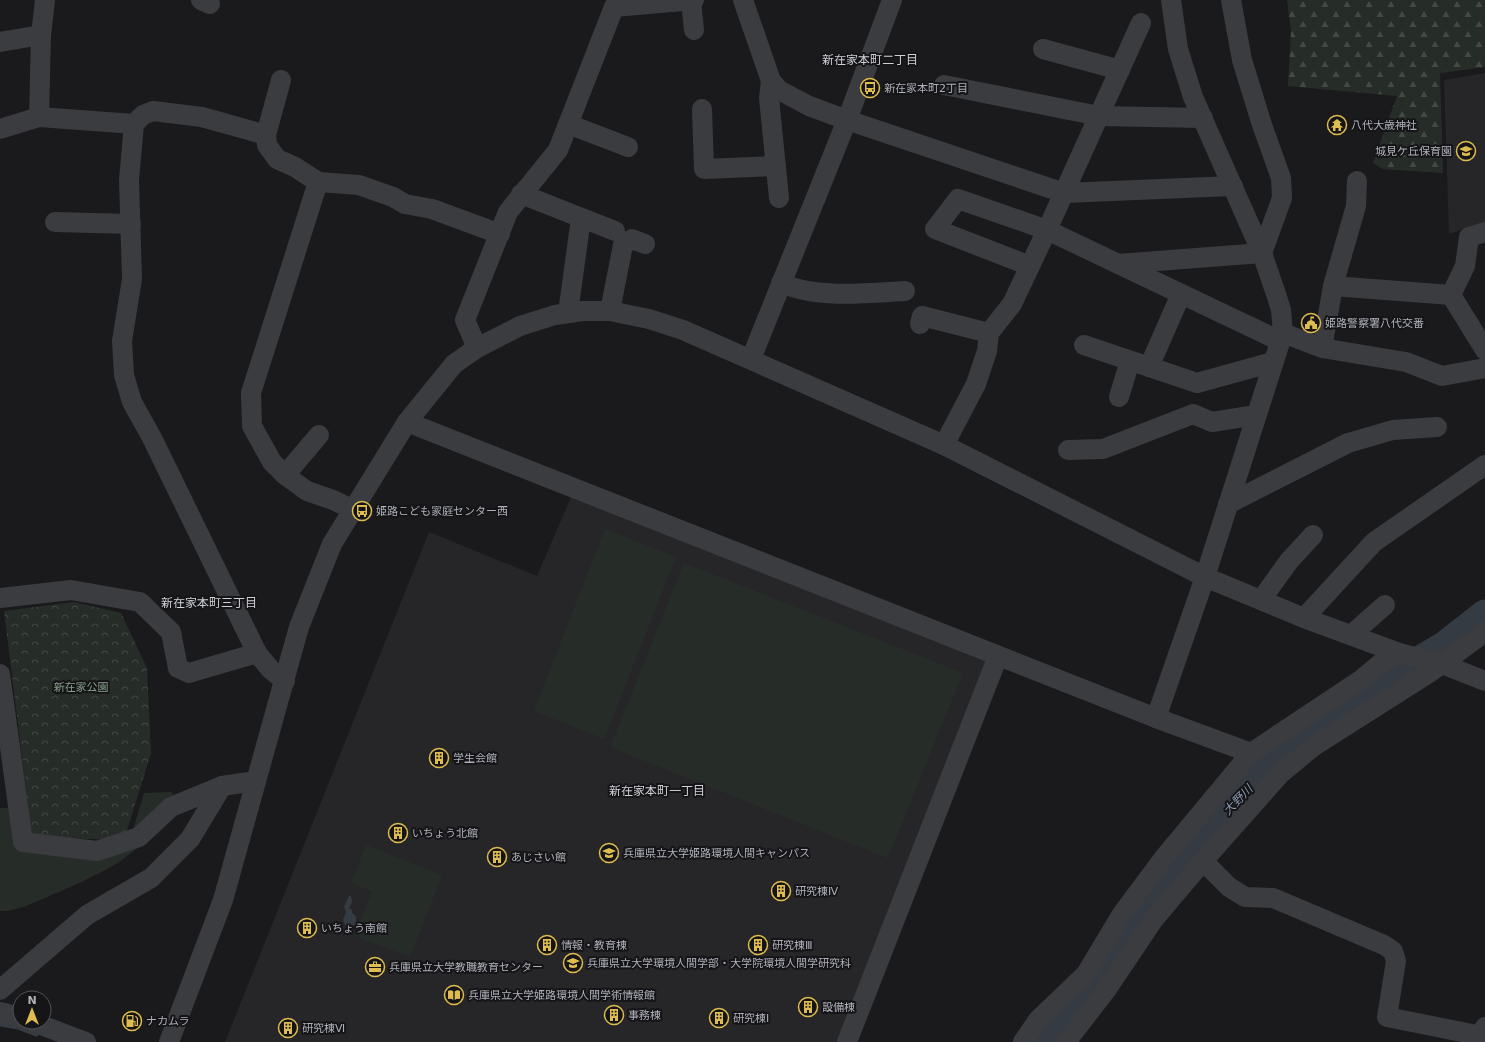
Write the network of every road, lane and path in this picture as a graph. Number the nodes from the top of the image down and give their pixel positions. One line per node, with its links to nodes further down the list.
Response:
1 (45, 0): 10 (street)
2 (693, 0): 7 (street); 9 (street)
3 (743, 0): 15 (street)
4 (892, 0): 21 (street)
5 (1171, 0): 20 (street)
6 (1231, 0): 42 (street)
7 (617, 4): 23 (street)
8 (1142, 23): 13 (street)
9 (694, 30)
10 (41, 35): 11 (street); 19 (street)
11 (0, 42)
12 (1043, 49): 13 (street)
13 (1120, 70): 18 (street)
14 (281, 80): 25 (street)
15 (771, 81): 21 (street); 27 (street)
16 (944, 85): 18 (street)
17 (702, 109): 27 (street)
18 (1099, 116): 20 (street); 31 (street)
19 (39, 117): 22 (street); 24 (street)
20 (1203, 118): 30 (street)
21 (847, 120): 31 (street); 45 (street)
22 (134, 124): 25 (street); 36 (street)
23 (568, 124): 26 (street); 32 (street)
24 (0, 129)
25 (266, 136): 29 (street)
26 (628, 147)
27 (776, 166): 33 (street)
28 (1357, 181): 46 (street)
29 (318, 182): 40 (street); 72 (street)
30 (1233, 186): 31 (street); 42 (street)
31 (1064, 193): 37 (street)
32 (522, 194): 34 (street); 40 (street)
33 (779, 198)
34 (581, 218): 38 (street); 51 (street)
35 (55, 222): 36 (street)
36 (131, 224): 83 (street)
37 (1048, 230): 43 (street); 44 (street); 44 (street)
38 (616, 231)
39 (1485, 232): 49 (street)
40 (500, 234): 56 (street)
41 (646, 244): 50 (street)
42 (1262, 253): 43 (street); 54 (street)
43 (1118, 264): 48 (street)
44 (1030, 266): 53 (street)
45 (781, 283): 47 (street); 59 (street)
46 (1333, 286): 49 (street); 57 (street)
47 (904, 291)
48 (1181, 294): 54 (street); 62 (street)
49 (1451, 295): 58 (street)
50 (610, 311): 51 (street); 59 (street)
51 (568, 313): 56 (street)
52 (920, 324): 53 (street)
53 (989, 333): 69 (street)
54 (1282, 337): 57 (street); 61 (street)
55 (1084, 345): 60 (street)
56 (477, 348): 66 (street)
57 (1322, 348): 63 (street)
58 (1485, 350)
59 (751, 359): 69 (street)
60 (1130, 361): 62 (street); 64 (street)
61 (1273, 362): 62 (street); 65 (street)
62 (1149, 367)
63 (1485, 368)
64 (1119, 397)
65 (1256, 415): 70 (street); 73 (street)
66 (406, 422): 74 (street); 85 (street)
67 (1437, 427): 73 (street)
68 (319, 435): 72 (street)
69 (944, 445): 76 (street)
70 (1068, 450)
71 (1485, 465): 80 (street)
72 (285, 475): 74 (street)
73 (1228, 504): 76 (street)
74 (352, 509): 88 (street)
75 (1313, 535): 78 (street)
76 (1205, 577): 78 (street); 91 (street)
77 (0, 598): 83 (street)
78 (1261, 600): 80 (street)
79 (1385, 605): 82 (street)
80 (1304, 618): 82 (street)
81 (1485, 632): 86 (street)
82 (1351, 635): 84 (street)
83 (257, 653): 88 (street)
84 (1403, 654): 86 (street); 92 (street)
85 (998, 656): 91 (street); 101 (street)
86 (1442, 664): 89 (street); 95 (street)
87 (0, 674): 90 (street)
88 (285, 681): 93 (street)
89 (1485, 681)
90 (2, 707): 94 (street)
91 (1156, 718): 92 (street)
92 (1251, 753): 104 (street)
93 (256, 780): 94 (street); 103 (street)
94 (222, 786): 96 (street)
95 (1203, 861): 99 (street); 105 (street)
96 (0, 990)
97 (0, 1012): 98 (street)
98 (12, 1015)
99 (1485, 1027)
100 (38, 1030): 102 (street)
101 (850, 1041)
102 (86, 1042)
103 (169, 1042)
104 (1023, 1042)
105 (1066, 1042)

